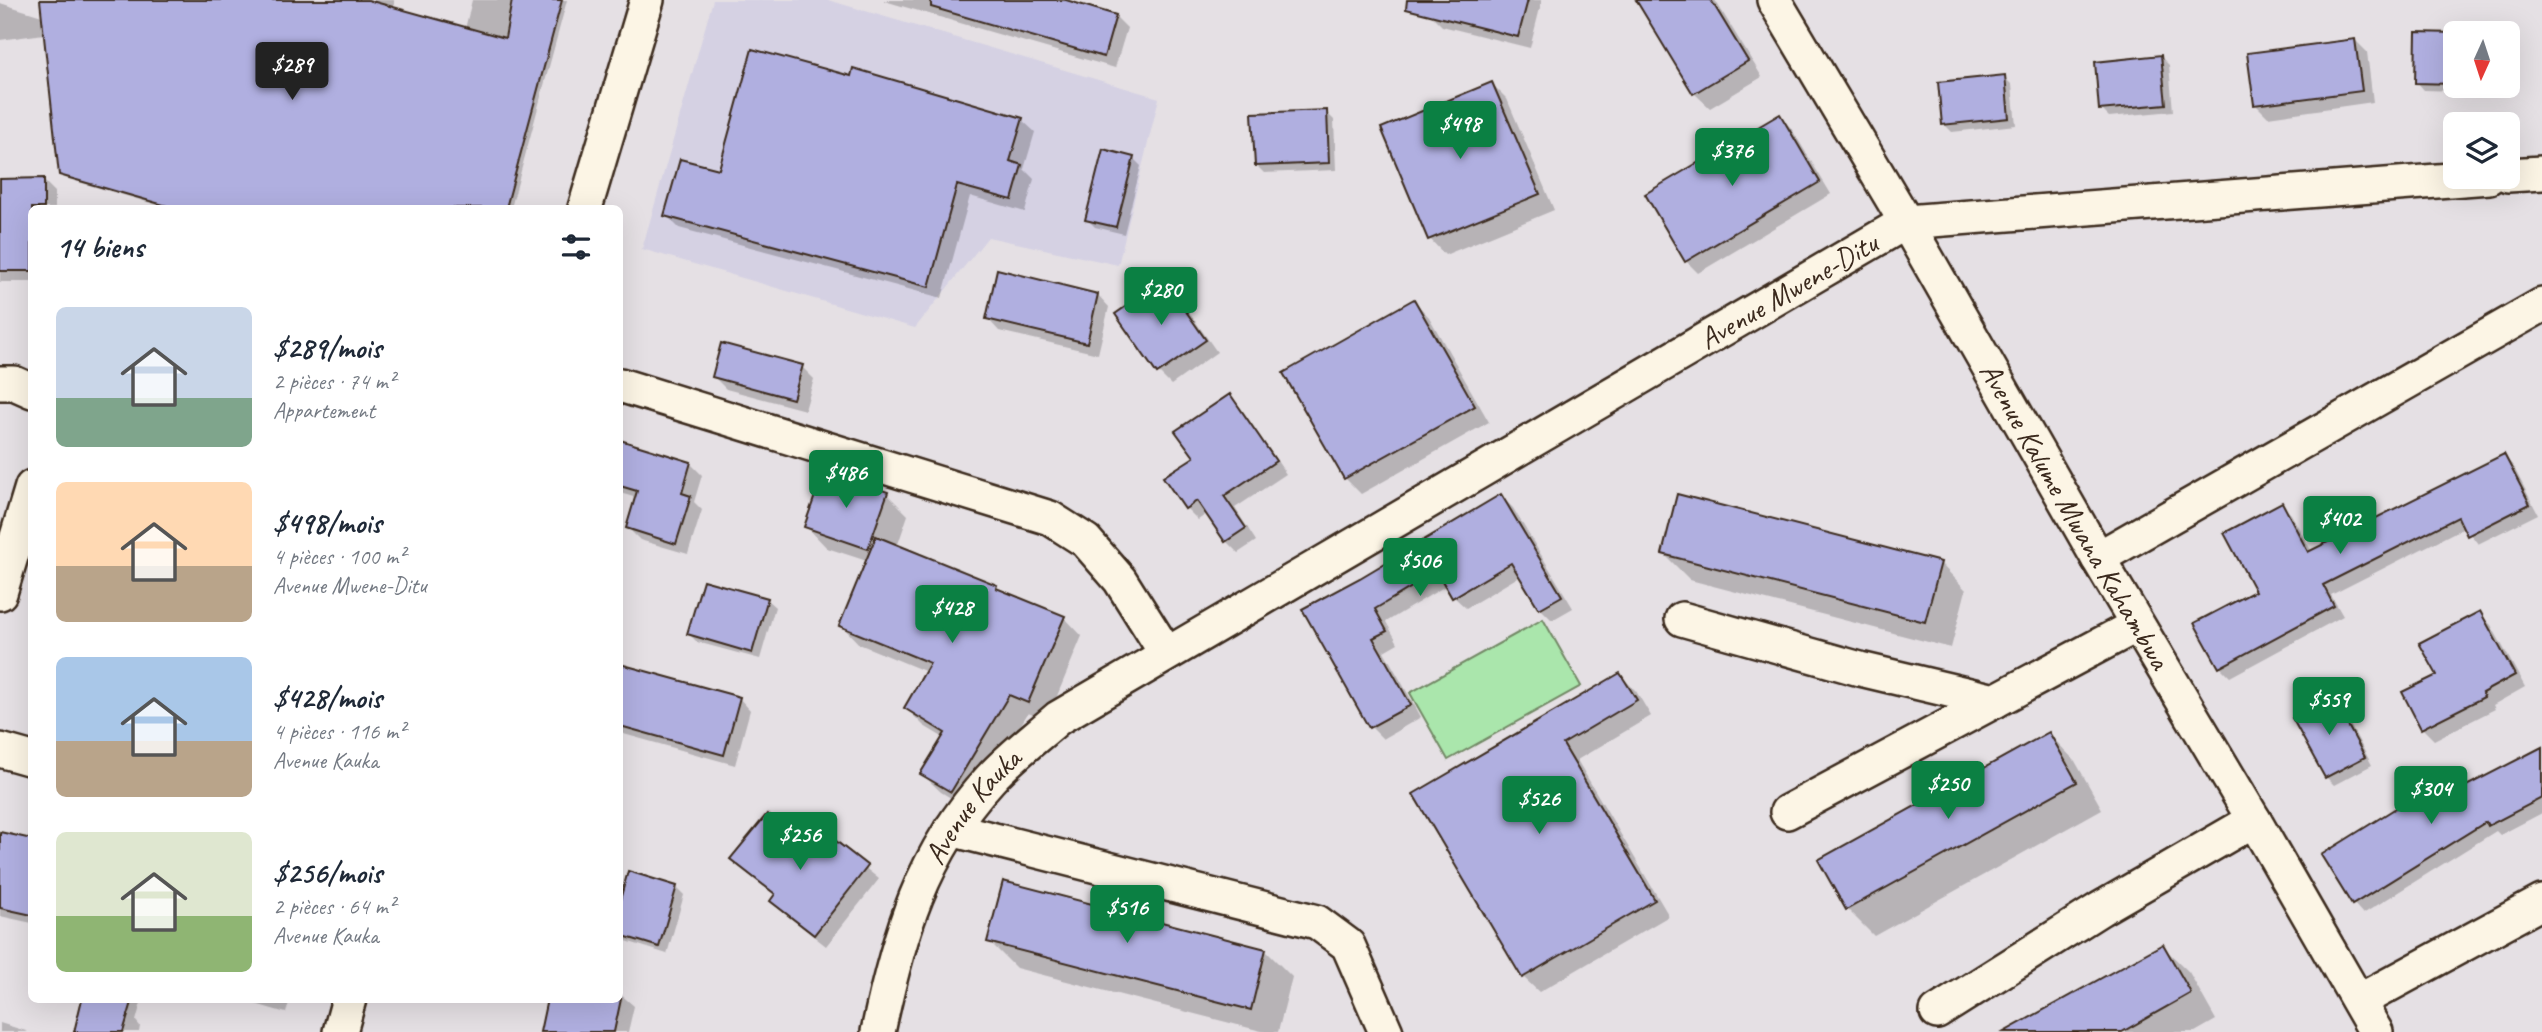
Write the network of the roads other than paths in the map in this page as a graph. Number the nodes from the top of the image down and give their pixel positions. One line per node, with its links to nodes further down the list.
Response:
1 (647, 0): 6 (street)
2 (1774, 0): 7 (street, Avenue Kalume Mwana Kahambwa)
3 (2542, 173): 4 (street)
4 (2520, 174)
5 (2443, 181): 7 (street, Avenue Mwene-Ditu)
6 (586, 205)
7 (1906, 222): 13 (street, Avenue Kalume Mwana Kahambwa); 17 (street, Avenue Mwene-Ditu)
8 (2542, 305): 13 (street)
9 (0, 383): 11 (street)
10 (623, 386): 17 (street)
11 (28, 389)
12 (28, 499): 14 (street)
13 (2098, 558): 16 (street, Avenue Kalume Mwana Kahambwa)
14 (0, 593)
15 (1682, 619): 18 (street)
16 (2137, 625): 18 (street); 22 (street, Avenue Kalume Mwana Kahambwa)
17 (1166, 653): 23 (street, Avenue Kauka)
18 (1995, 701): 21 (street)
19 (0, 750): 20 (street)
20 (28, 758)
21 (1787, 812)
22 (2254, 820): 25 (street, Avenue Kalume Mwana Kahambwa); 27 (street)
23 (951, 829): 29 (street, Avenue Kauka); 30 (street)
24 (2542, 902): 25 (street)
25 (2359, 1001): 31 (street, Avenue Kalume Mwana Kahambwa)
26 (348, 1003): 28 (street)
27 (1937, 1012)
28 (340, 1032)
29 (877, 1032)
30 (1386, 1032)
31 (2376, 1032)

